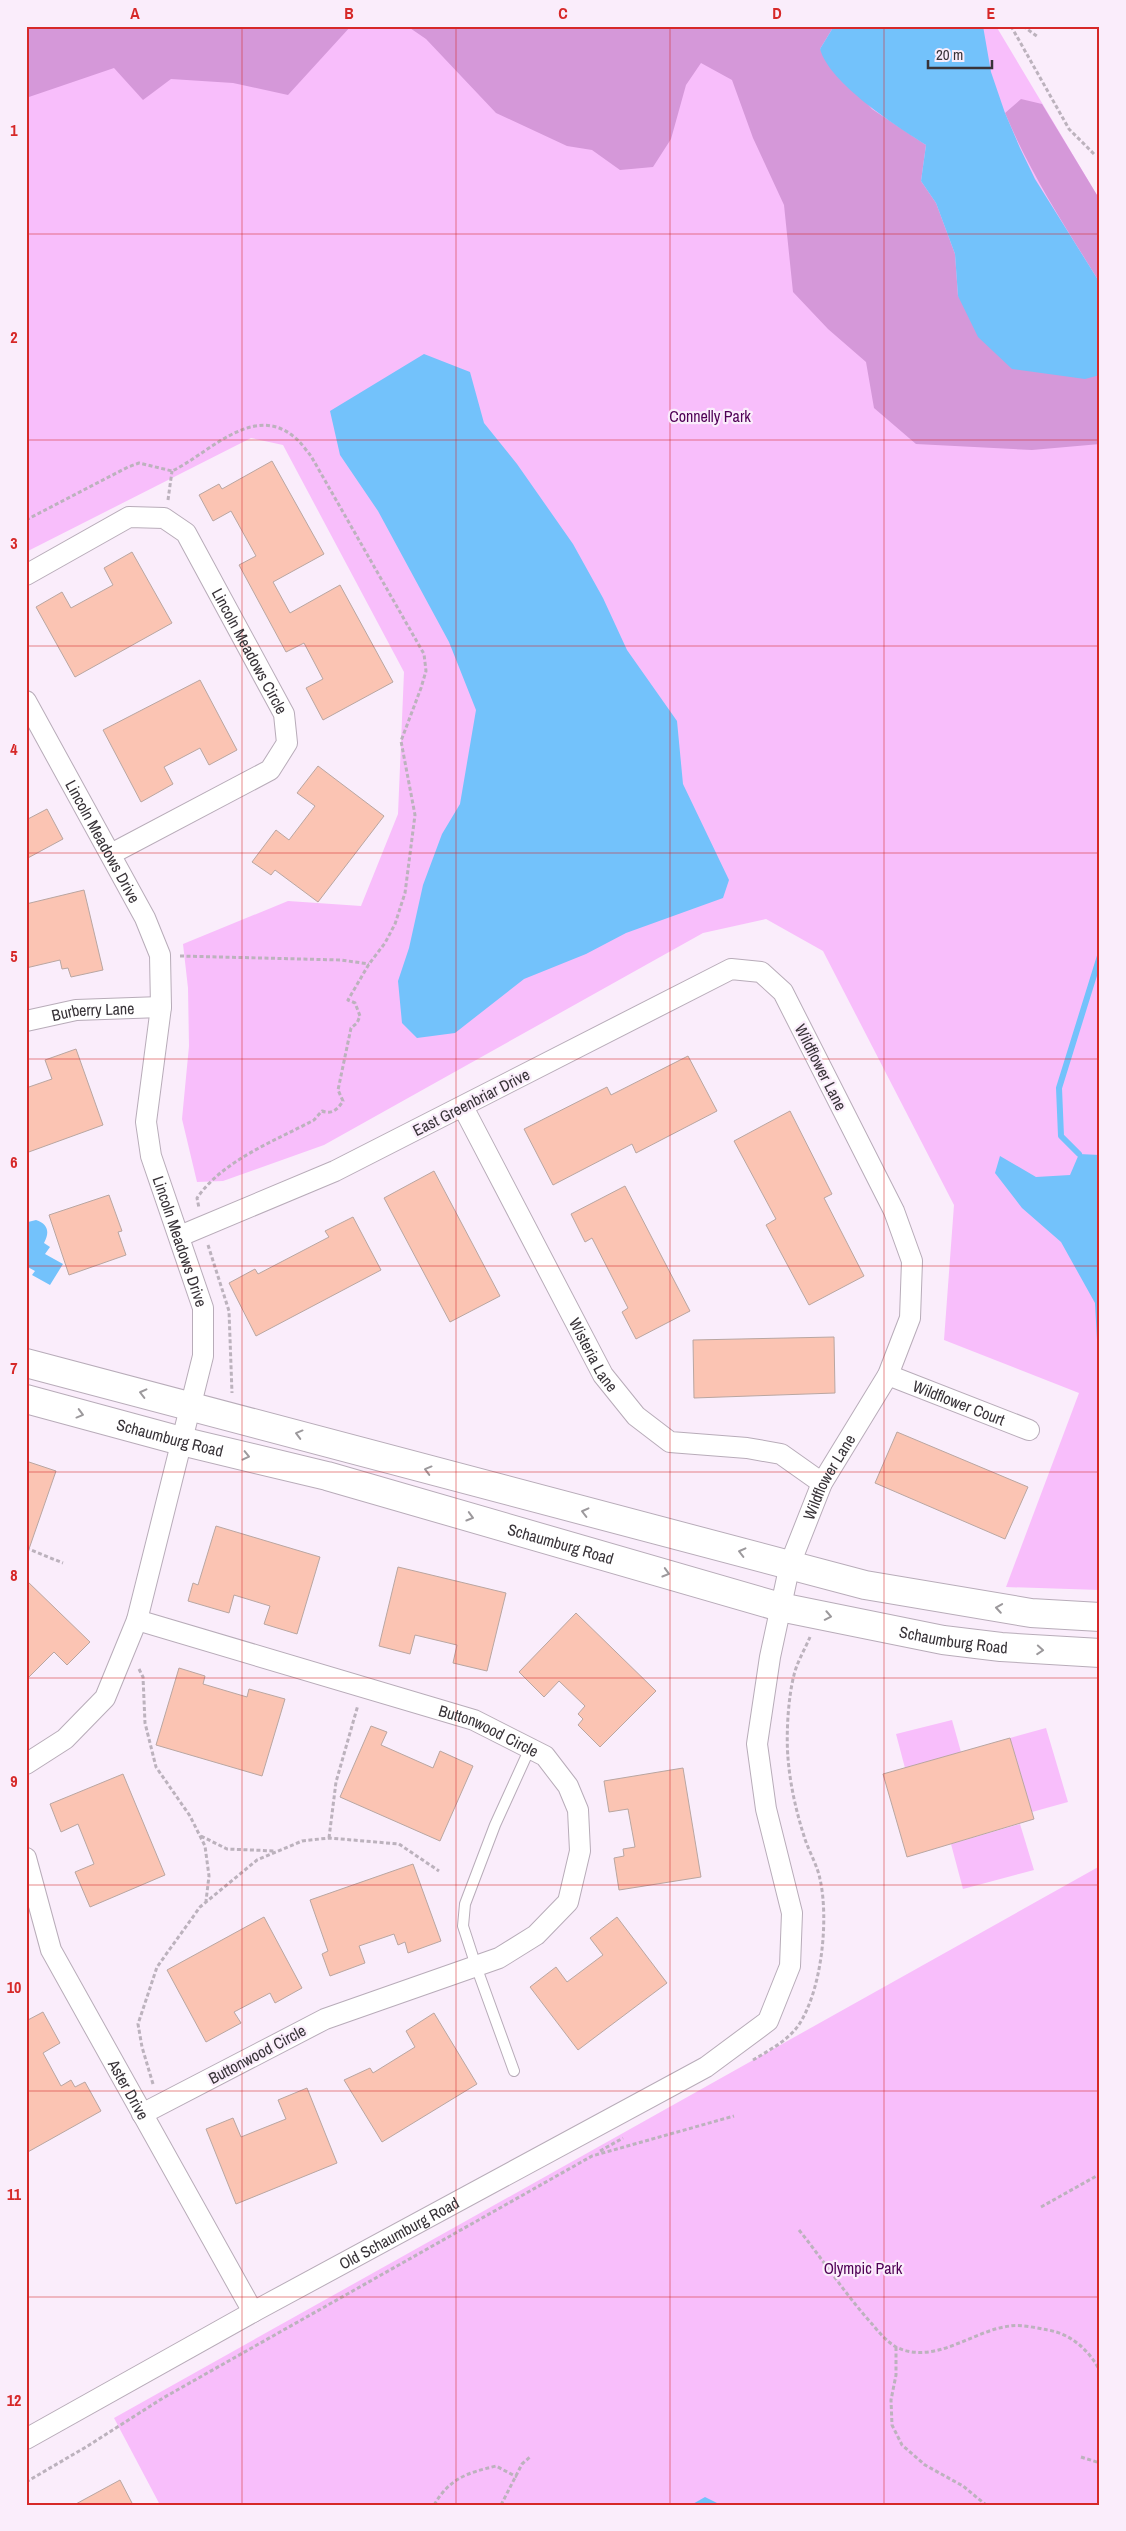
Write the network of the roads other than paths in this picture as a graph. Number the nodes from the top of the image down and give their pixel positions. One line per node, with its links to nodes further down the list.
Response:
1 (26, 575): 3 (street, Lincoln Meadows Circle)
2 (26, 701): 3 (street, Lincoln Meadows Drive)
3 (111, 854): 5 (street, Lincoln Meadows Drive)
4 (760, 972): 7 (street, East Greenbriar Drive); 10 (street, Wildflower Lane)
5 (160, 1008): 6 (street, Burberry Lane); 8 (street, Lincoln Meadows Drive)
6 (26, 1021)
7 (463, 1107): 8 (street, East Greenbriar Drive); 15 (street, Wisteria Lane)
8 (180, 1236): 12 (street, Lincoln Meadows Drive)
9 (26, 1363): 12 (street, one-way to 9)
10 (888, 1374): 13 (street, Wildflower Court); 15 (street, Wildflower Lane)
11 (26, 1399): 14 (street, Schaumburg Road, one-way to 14)
12 (191, 1405): 14 (street, Lincoln Meadows Drive); 16 (street, one-way to 12)
13 (1029, 1430)
14 (181, 1441): 17 (street, Schaumburg Road, one-way to 17); 19 (street, Lincoln Meadows Drive)
15 (822, 1483): 16 (street, Wildflower Lane)
16 (790, 1564): 17 (street, Wildflower Lane); 18 (street, one-way to 16)
17 (780, 1607): 20 (street, Schaumburg Road, one-way to 20); 25 (street, Wildflower Lane)
18 (1100, 1617)
19 (136, 1620): 21 (street, Buttonwood Circle); 22 (street, Lincoln Meadows Drive)
20 (1100, 1653)
21 (530, 1748): 24 (lane); 24 (street, Buttonwood Circle)
22 (26, 1764)
23 (26, 1858): 27 (street, Aster Drive)
24 (476, 1966): 26 (lane); 27 (street, Buttonwood Circle)
25 (768, 2021): 28 (street, Old Schaumburg Road)
26 (514, 2071)
27 (142, 2114): 28 (street, Aster Drive)
28 (253, 2312): 29 (street, Old Schaumburg Road)
29 (26, 2439)

